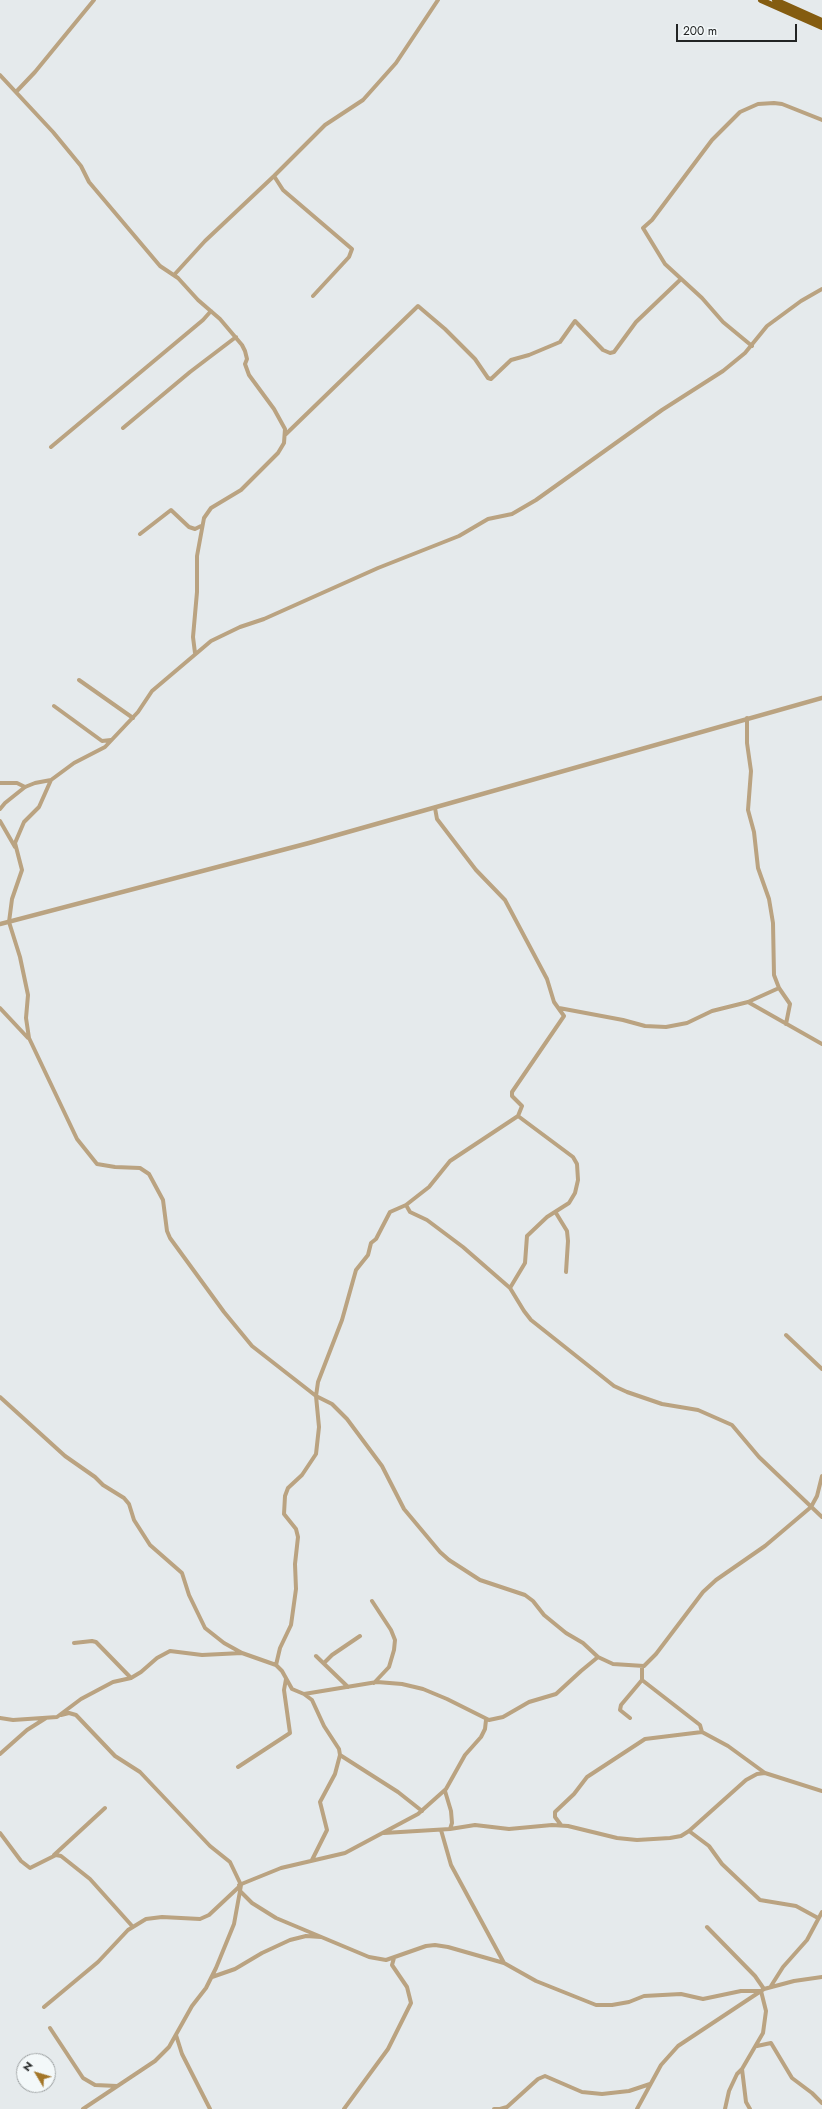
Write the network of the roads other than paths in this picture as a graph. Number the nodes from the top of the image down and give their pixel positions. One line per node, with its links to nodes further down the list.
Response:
1 (94, 0): 8 (street)
2 (438, 0): 10 (street)
3 (761, 0): 6 (highway)
4 (775, 0): 5 (highway)
5 (822, 21)
6 (822, 27)
7 (0, 75): 8 (street)
8 (16, 92): 11 (street)
9 (822, 120): 12 (street)
10 (274, 176): 11 (street); 14 (street)
11 (174, 275): 15 (street)
12 (681, 279): 17 (street); 19 (street)
13 (822, 289): 17 (street)
14 (313, 296)
15 (210, 311): 16 (street); 20 (street)
16 (236, 337): 18 (street); 19 (street)
17 (752, 346): 23 (street)
18 (122, 428)
19 (286, 435): 21 (street)
20 (51, 446)
21 (201, 526): 22 (street); 23 (street)
22 (140, 534)
23 (195, 653): 27 (street)
24 (79, 680): 27 (street)
25 (822, 698): 28 (street)
26 (54, 706): 29 (street)
27 (132, 718): 29 (street)
28 (747, 718): 33 (street); 39 (street)
29 (112, 740): 30 (street)
30 (51, 780): 32 (street); 36 (street)
31 (0, 783): 32 (street)
32 (25, 787): 34 (street)
33 (435, 808): 37 (street); 42 (street)
34 (0, 809)
35 (0, 821): 36 (street)
36 (15, 847): 37 (street)
37 (9, 922): 38 (street); 44 (street)
38 (0, 924)
39 (779, 988): 40 (street); 43 (street)
40 (748, 1002): 42 (street); 43 (street)
41 (0, 1008): 44 (street)
42 (559, 1008): 46 (street)
43 (786, 1024): 45 (street)
44 (29, 1038): 53 (street)
45 (822, 1044)
46 (518, 1116): 47 (street); 48 (street)
47 (406, 1205): 50 (street); 53 (street)
48 (556, 1213): 49 (street); 50 (street)
49 (566, 1272)
50 (510, 1288): 56 (street)
51 (786, 1335): 52 (street)
52 (822, 1368)
53 (316, 1396): 63 (street); 65 (street)
54 (0, 1397): 61 (street)
55 (822, 1476): 56 (street)
56 (811, 1507): 57 (street); 66 (street)
57 (822, 1517)
58 (372, 1601): 70 (street)
59 (360, 1636): 64 (street)
60 (74, 1643): 67 (street)
61 (242, 1653): 65 (street); 67 (street)
62 (316, 1656): 64 (street)
63 (598, 1658): 66 (street); 77 (street)
64 (324, 1663): 71 (street)
65 (276, 1665): 68 (street)
66 (642, 1666): 69 (street)
67 (131, 1678): 73 (street)
68 (286, 1679): 72 (street); 81 (street)
69 (642, 1680): 76 (street); 78 (street)
70 (374, 1683): 71 (street); 77 (street)
71 (348, 1687): 72 (street)
72 (304, 1694): 80 (street)
73 (61, 1715): 75 (street); 95 (street)
74 (0, 1718): 75 (street)
75 (46, 1718): 79 (street)
76 (630, 1718)
77 (486, 1720): 83 (street)
78 (702, 1732): 82 (street); 87 (street)
79 (0, 1754)
80 (340, 1755): 86 (street); 94 (street)
81 (238, 1767)
82 (766, 1773): 84 (street); 90 (street)
83 (444, 1791): 86 (street); 88 (street)
84 (822, 1791)
85 (105, 1808): 93 (street)
86 (422, 1811): 92 (street)
87 (560, 1825): 88 (street); 90 (street)
88 (450, 1829): 89 (street)
89 (441, 1830): 92 (street); 103 (street)
90 (689, 1831): 98 (street)
91 (0, 1833): 93 (street)
92 (384, 1833): 94 (street)
93 (51, 1858): 99 (street)
94 (312, 1861): 95 (street)
95 (240, 1885): 96 (street); 99 (street)
96 (240, 1891): 101 (street); 104 (street)
97 (822, 1912): 98 (street)
98 (818, 1918): 106 (street)
99 (133, 1927): 108 (street)
100 (707, 1927): 107 (street)
101 (323, 1937): 102 (street); 104 (street)
102 (394, 1958): 103 (street); 118 (street)
103 (504, 1963): 107 (street)
104 (212, 1977): 110 (street)
105 (822, 1977): 106 (street)
106 (771, 1986): 107 (street)
107 (762, 1990): 111 (street); 113 (street)
108 (44, 2008)
109 (50, 2028): 114 (street)
110 (176, 2035): 114 (street); 117 (street)
111 (756, 2046): 112 (street); 115 (street)
112 (742, 2069): 122 (street); 123 (street)
113 (651, 2084): 120 (street); 121 (street)
114 (117, 2086): 116 (street)
115 (822, 2103)
116 (83, 2109)
117 (210, 2109)
118 (344, 2109)
119 (494, 2109): 120 (street)
120 (500, 2109)
121 (637, 2109)
122 (725, 2109)
123 (750, 2109)

